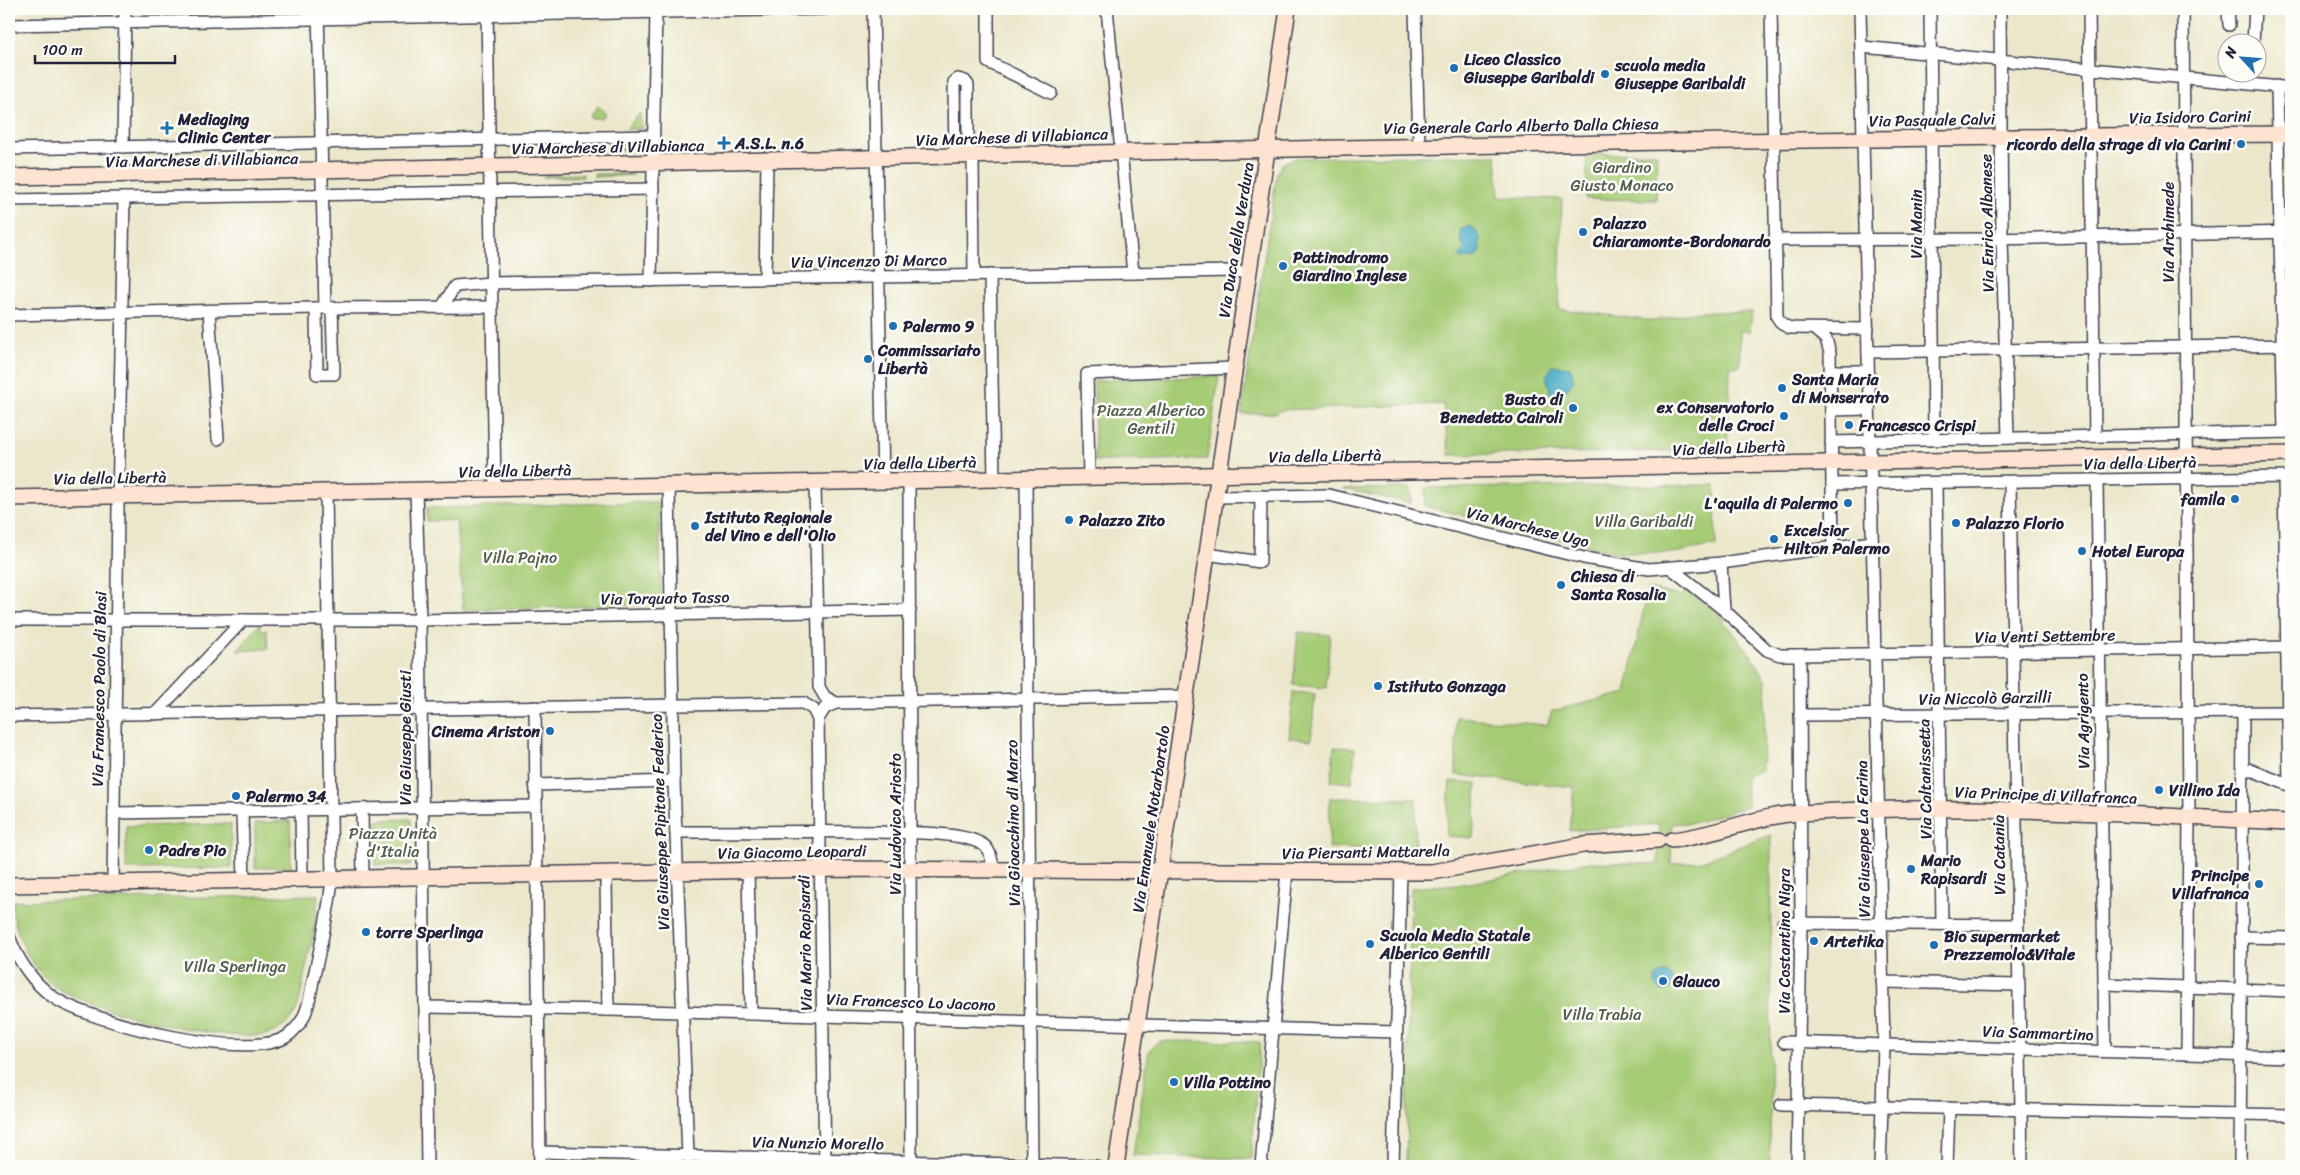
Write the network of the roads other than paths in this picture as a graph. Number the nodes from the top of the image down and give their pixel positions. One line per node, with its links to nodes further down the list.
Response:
1 (126, 9): 22 (street)
2 (231, 9): 21 (street)
3 (824, 9): 18 (street)
4 (874, 9): 52 (street)
5 (988, 9): 35 (street)
6 (1107, 9): 50 (street)
7 (1288, 9): 49 (street, Via Duca della Verdura)
8 (1415, 9): 46 (street)
9 (1771, 9): 42 (street)
10 (1860, 9): 26 (street, Via Giuseppe La Farina)
11 (1930, 9): 27 (street, Via Manin)
12 (2000, 9): 28 (street, Via Enrico Albanese)
13 (2089, 9): 29 (street)
14 (2183, 9): 30 (street, Via Archimede)
15 (2228, 9): 24 (street)
16 (2255, 9): 25 (street)
17 (569, 11): 18 (street); 19 (street)
18 (656, 11): 38 (street)
19 (487, 13): 20 (street); 44 (street)
20 (318, 14): 21 (street); 45 (street)
21 (231, 21): 22 (street)
22 (125, 23): 23 (street); 47 (street)
23 (9, 25)
24 (2229, 26)
25 (2254, 32)
26 (1862, 47): 27 (street); 43 (street, Via Giuseppe La Farina)
27 (1929, 52): 28 (street); 41 (street, Via Manin)
28 (2001, 59): 29 (street); 39 (street, Via Enrico Albanese)
29 (2089, 68): 30 (street); 40 (street)
30 (2184, 77): 31 (street); 37 (street, Via Archimede)
31 (2218, 78)
32 (2264, 82): 33 (street)
33 (2277, 86): 34 (street); 36 (street)
34 (2291, 88)
35 (1051, 93)
36 (2284, 134): 37 (street, Via Isidoro Carini); 64 (street)
37 (2184, 135): 40 (street, Via Isidoro Carini); 65 (street, Via Archimede)
38 (653, 136): 44 (street, Via Marchese di Villabianca); 54 (street)
39 (2002, 136): 40 (street, Via Pasquale Calvi); 41 (street, Via Pasquale Calvi); 67 (street, Via Enrico Albanese)
40 (2090, 136): 66 (street)
41 (1932, 137): 43 (street, Via Pasquale Calvi); 70 (street, Via Manin)
42 (1775, 138): 43 (street, Via Pasquale Calvi); 46 (street, Via Generale Carlo Alberto Dalla Chiesa); 68 (street)
43 (1864, 138): 69 (street, Via Giuseppe La Farina)
44 (489, 140): 45 (street, Via Marchese di Villabianca); 55 (street)
45 (321, 143): 47 (street, Via Marchese di Villabianca); 56 (street)
46 (1418, 145): 49 (street, Via Generale Carlo Alberto Dalla Chiesa)
47 (123, 147): 48 (street, Via Marchese di Villabianca)
48 (9, 149)
49 (1267, 153): 50 (street, Via Marchese di Villabianca); 72 (street, Via Duca della Verdura)
50 (1121, 155): 51 (street, Via Marchese di Villabianca); 71 (street)
51 (967, 158): 51 (street); 52 (street, Via Marchese di Villabianca); 73 (street)
52 (877, 161): 53 (street, Via Marchese di Villabianca); 75 (street)
53 (766, 163): 54 (street, Via Marchese di Villabianca); 76 (street)
54 (653, 166): 55 (street, Via Marchese di Villabianca); 59 (street)
55 (490, 169): 56 (street, Via Marchese di Villabianca); 60 (street)
56 (321, 173): 57 (street, Via Marchese di Villabianca); 58 (street, Via Marchese di Villabianca); 61 (street)
57 (9, 177)
58 (9, 182)
59 (653, 189): 60 (street); 77 (street)
60 (490, 191): 61 (street); 78 (street)
61 (322, 194): 62 (street); 81 (street)
62 (124, 198): 63 (street); 83 (street, Via Francesco Paolo di Blasi)
63 (9, 200)
64 (2286, 233): 65 (street); 87 (street)
65 (2184, 234): 66 (street); 88 (street, Via Archimede)
66 (2091, 236): 67 (street); 89 (street)
67 (2002, 239): 70 (street); 90 (street, Via Enrico Albanese)
68 (1776, 240): 69 (street); 85 (street)
69 (1866, 240): 70 (street); 86 (street, Via Giuseppe La Farina)
70 (1932, 240): 91 (street, Via Manin)
71 (1133, 272): 72 (street, Via Vincenzo Di Marco); 74 (street, Via Vincenzo Di Marco)
72 (1249, 273): 93 (street, Via Duca della Verdura)
73 (974, 275): 74 (street, Via Vincenzo Di Marco); 75 (street, Via Vincenzo Di Marco)
74 (990, 275): 115 (street)
75 (880, 276): 76 (street, Via Vincenzo Di Marco); 118 (street)
76 (765, 279): 77 (street, Via Vincenzo Di Marco)
77 (651, 281): 78 (street, Via Vincenzo Di Marco)
78 (491, 284): 79 (street, Via Vincenzo Di Marco); 80 (street)
79 (442, 307): 80 (street); 81 (street)
80 (491, 307): 125 (street)
81 (324, 308): 81 (street); 82 (street)
82 (209, 311): 83 (street); 103 (street)
83 (122, 313): 84 (street); 128 (street, Via Francesco Paolo di Blasi)
84 (9, 316)
85 (1814, 329): 86 (street); 94 (street)
86 (1868, 329): 92 (street, Via Giuseppe La Farina)
87 (2287, 345): 88 (street); 98 (street)
88 (2184, 346): 89 (street); 99 (street, Via Archimede)
89 (2093, 348): 90 (street); 100 (street)
90 (2007, 350): 91 (street); 101 (street, Via Enrico Albanese)
91 (1933, 351): 92 (street); 102 (street, Via Manin)
92 (1868, 352): 95 (street, Via Giuseppe La Farina)
93 (1234, 368): 110 (street, Via Duca della Verdura); 112 (street)
94 (1830, 371): 95 (street); 97 (street)
95 (1868, 371): 96 (street, Via Giuseppe La Farina)
96 (1869, 409): 97 (street); 104 (street, Via Giuseppe La Farina)
97 (1831, 410): 105 (street)
98 (2287, 432): 99 (street, Via della Libertà)
99 (2185, 434): 100 (street, Via della Libertà); 107 (street, Via Archimede)
100 (2095, 435): 101 (street, Via della Libertà)
101 (2008, 437): 102 (street, Via della Libertà)
102 (1934, 438): 104 (street, Via della Libertà)
103 (218, 440)
104 (1870, 440): 105 (street, Via della Libertà); 109 (street, Via Giuseppe La Farina)
105 (1831, 442): 108 (street)
106 (2291, 454): 107 (street, Via della Libertà)
107 (2186, 456): 109 (street, Via della Libertà); 114 (street, Via Archimede)
108 (1831, 462): 109 (street, Via della Libertà); 110 (street, Via della Libertà); 121 (street)
109 (1870, 462): 123 (street, Via Giuseppe La Farina)
110 (1219, 476): 112 (street, Via della Libertà); 130 (street, Via Emanuele Notarbartolo)
111 (2288, 477): 114 (street, Via della Libertà); 146 (street)
112 (1089, 478): 113 (street, Via della Libertà)
113 (1026, 479): 115 (street, Via della Libertà); 155 (street, Via Gioacchino di Marzo)
114 (2186, 479): 117 (street, Via della Libertà); 147 (street, Via Archimede)
115 (994, 480): 116 (street, Via della Libertà)
116 (909, 481): 118 (street, Via della Libertà); 137 (street, Via Ludovico Ariosto)
117 (2097, 481): 119 (street, Via della Libertà); 148 (street, Via Agrigento)
118 (883, 482): 120 (street, Via della Libertà)
119 (2010, 482): 122 (street, Via della Libertà); 149 (street, Via Catania)
120 (815, 483): 124 (street, Via della Libertà); 139 (street)
121 (1832, 484): 123 (street, Via della Libertà); 133 (street)
122 (1936, 484): 123 (street, Via della Libertà); 151 (street, Via Caltanissetta)
123 (1870, 485): 132 (street, Via Giuseppe La Farina)
124 (668, 486): 125 (street, Via della Libertà); 140 (street, Via Giuseppe Pipitone Federico)
125 (495, 489): 126 (street, Via della Libertà)
126 (416, 490): 127 (street, Via della Libertà); 145 (street, Via Giuseppe Giusti)
127 (326, 492): 128 (street, Via della Libertà); 142 (street)
128 (118, 496): 131 (street, Via della Libertà); 141 (street, Via Francesco Paolo di Blasi)
129 (1261, 496): 130 (street, Via Marchese Ugo); 134 (street); 136 (street, Via Marchese Ugo)
130 (1216, 497): 134 (street, Via Emanuele Notarbartolo)
131 (9, 498)
132 (1872, 542): 133 (street, Via Marchese Ugo); 150 (street, Via Giuseppe La Farina)
133 (1833, 548): 135 (street, Via Marchese Ugo)
134 (1208, 554): 154 (street, Via Emanuele Notarbartolo)
135 (1721, 563): 136 (street, Via Marchese Ugo); 138 (street)
136 (1672, 568): 138 (street, Via Venti Settembre)
137 (910, 610): 139 (street, Via Torquato Tasso); 156 (street, Via Ludovico Ariosto)
138 (1724, 610): 152 (street, Via Venti Settembre)
139 (818, 611): 140 (street, Via Torquato Tasso); 153 (street)
140 (671, 613): 145 (street, Via Torquato Tasso); 159 (street, Via Giuseppe Pipitone Federico)
141 (117, 618): 143 (street, Via Torquato Tasso); 144 (street, Via Torquato Tasso); 169 (street, Via Francesco Paolo di Blasi)
142 (328, 618): 144 (street, Via Torquato Tasso); 145 (street, Via Torquato Tasso); 162 (street)
143 (9, 620)
144 (243, 620): 167 (street)
145 (420, 620): 161 (street, Via Giuseppe Giusti)
146 (2289, 647): 147 (street, Via Venti Settembre); 164 (street)
147 (2188, 649): 148 (street, Via Venti Settembre); 166 (street, Via Archimede)
148 (2099, 651): 149 (street, Via Venti Settembre); 165 (street, Via Agrigento)
149 (2012, 652): 151 (street, Via Venti Settembre); 168 (street, Via Catania)
150 (1875, 654): 151 (street, Via Venti Settembre); 152 (street, Via Venti Settembre); 171 (street, Via Giuseppe La Farina)
151 (1939, 654): 172 (street, Via Caltanissetta)
152 (1800, 655): 170 (street, Via Costantino Nigra)
153 (819, 686): 157 (street); 158 (street)
154 (1187, 696): 155 (street); 202 (street, Via Emanuele Notarbartolo)
155 (1028, 698): 156 (street); 200 (street, Via Gioacchino di Marzo)
156 (911, 702): 158 (street); 196 (street, Via Ludovico Ariosto)
157 (803, 703): 159 (street); 174 (street)
158 (836, 703): 174 (street)
159 (673, 704): 160 (street); 176 (street, Via Giuseppe Pipitone Federico)
160 (535, 707): 161 (street); 177 (street)
161 (421, 709): 162 (street); 180 (street, Via Giuseppe Giusti)
162 (330, 711): 167 (street); 183 (street)
163 (2242, 712): 164 (street, Via Niccolò Garzilli); 166 (street, Via Niccolò Garzilli); 175 (street)
164 (2290, 712): 178 (street)
165 (2100, 713): 166 (street, Via Niccolò Garzilli); 168 (street, Via Niccolò Garzilli); 190 (street, Via Agrigento)
166 (2188, 713): 191 (street, Via Archimede)
167 (155, 714): 169 (street)
168 (2013, 714): 172 (street, Via Niccolò Garzilli); 186 (street, Via Catania)
169 (115, 715): 173 (street); 188 (street, Via Francesco Paolo di Blasi)
170 (1800, 715): 171 (street, Via Niccolò Garzilli); 189 (street, Via Costantino Nigra)
171 (1876, 715): 172 (street, Via Niccolò Garzilli); 185 (street, Via Giuseppe La Farina)
172 (1940, 715): 184 (street, Via Caltanissetta)
173 (9, 716)
174 (818, 719): 194 (street, Via Mario Rapisardi)
175 (2243, 767): 178 (street); 192 (street)
176 (674, 781): 177 (street); 195 (street, Via Giuseppe Pipitone Federico)
177 (535, 785): 179 (street)
178 (2290, 785)
179 (536, 806): 180 (street); 207 (street)
180 (422, 808): 181 (street); 208 (street, Via Giuseppe Giusti)
181 (362, 809): 183 (street); 209 (street)
182 (301, 810): 183 (street); 187 (street); 210 (street)
183 (331, 810): 211 (street)
184 (1942, 810): 185 (street, Via Principe di Villafranca); 186 (street, Via Principe di Villafranca); 218 (street, Via Caltanissetta)
185 (1878, 811): 189 (street, Via Principe di Villafranca); 217 (street, Via Giuseppe La Farina)
186 (2015, 811): 190 (street, Via Principe di Villafranca); 219 (street, Via Catania)
187 (242, 812): 188 (street); 212 (street)
188 (114, 813): 213 (street, Via Francesco Paolo di Blasi)
189 (1800, 813): 205 (street, Via Piersanti Mattarella); 216 (street, Via Costantino Nigra)
190 (2101, 814): 191 (street, Via Principe di Villafranca); 224 (street, Via Agrigento)
191 (2189, 817): 192 (street, Via Principe di Villafranca); 226 (street, Via Archimede)
192 (2243, 820): 193 (street, Via Principe di Villafranca); 221 (street)
193 (2291, 822)
194 (820, 831): 195 (street); 196 (street); 197 (street, Via Mario Rapisardi)
195 (676, 832): 203 (street, Via Giuseppe Pipitone Federico)
196 (911, 833): 198 (street, Via Ludovico Ariosto); 199 (street)
197 (820, 868): 198 (street, Via Giacomo Leopardi); 201 (street, Via Giacomo Leopardi); 234 (street, Via Mario Rapisardi)
198 (912, 868): 199 (street, Via Giacomo Leopardi); 235 (street, Via Ludovico Ariosto)
199 (992, 868): 200 (street, Via Giacomo Leopardi)
200 (1030, 869): 202 (street, Via Giacomo Leopardi); 236 (street, Via Gioacchino di Marzo)
201 (748, 870): 203 (street, Via Giacomo Leopardi); 233 (street)
202 (1162, 870): 204 (street, Via Piersanti Mattarella); 237 (street, Via Emanuele Notarbartolo)
203 (677, 871): 206 (street, Via Giacomo Leopardi); 232 (street, Via Giuseppe Pipitone Federico)
204 (1287, 871): 205 (street, Via Piersanti Mattarella); 238 (street)
205 (1401, 872): 239 (street)
206 (609, 873): 207 (street, Via Giacomo Leopardi); 231 (street)
207 (536, 874): 208 (street, Via Giacomo Leopardi); 230 (street)
208 (423, 877): 209 (street); 229 (street, Via Giuseppe Giusti)
209 (363, 878): 211 (street)
210 (302, 879): 211 (street); 212 (street)
211 (332, 879): 220 (street)
212 (244, 881): 213 (street)
213 (113, 883): 214 (street)
214 (9, 885)
215 (1783, 923): 216 (street)
216 (1801, 923): 217 (street); 241 (street, Via Costantino Nigra)
217 (1881, 924): 218 (street); 223 (street, Via Giuseppe La Farina)
218 (1942, 924): 219 (street)
219 (2017, 925): 225 (street, Via Catania)
220 (9, 936)
221 (2241, 937): 222 (street); 227 (street)
222 (2291, 938)
223 (1882, 982): 225 (street); 242 (street, Via Giuseppe La Farina)
224 (2105, 984): 226 (street); 244 (street, Via Agrigento)
225 (2018, 985): 243 (street, Via Catania)
226 (2187, 987): 227 (street); 245 (street, Via Archimede)
227 (2241, 989): 228 (street); 246 (street)
228 (2291, 992)
229 (425, 1006): 230 (street, Via Francesco Lo Jacono); 261 (street, Via Giuseppe Giusti)
230 (537, 1009): 231 (street, Via Francesco Lo Jacono); 255 (street)
231 (608, 1010): 232 (street, Via Francesco Lo Jacono)
232 (683, 1012): 233 (street, Via Francesco Lo Jacono); 256 (street, Via Giuseppe Pipitone Federico)
233 (751, 1014): 234 (street, Via Francesco Lo Jacono)
234 (822, 1016): 235 (street, Via Francesco Lo Jacono); 258 (street, Via Mario Rapisardi)
235 (911, 1018): 236 (street, Via Francesco Lo Jacono); 259 (street, Via Ludovico Ariosto)
236 (1032, 1022): 237 (street, Via Francesco Lo Jacono); 260 (street, Via Gioacchino di Marzo)
237 (1138, 1024): 238 (street, Via Francesco Lo Jacono); 264 (street, Via Emanuele Notarbartolo)
238 (1274, 1028): 239 (street, Via Francesco Lo Jacono); 265 (street)
239 (1396, 1032): 266 (street)
240 (1784, 1042): 241 (street, Via Sammartino)
241 (1800, 1042): 242 (street, Via Sammartino); 249 (street, Via Costantino Nigra)
242 (1884, 1046): 243 (street, Via Sammartino); 250 (street, Via Giuseppe La Farina)
243 (2019, 1049): 244 (street, Via Sammartino); 252 (street, Via Catania)
244 (2105, 1051): 245 (street, Via Sammartino)
245 (2187, 1054): 246 (street, Via Sammartino)
246 (2241, 1055): 247 (street, Via Sammartino); 253 (street)
247 (2291, 1057)
248 (1781, 1105): 249 (street)
249 (1799, 1106): 250 (street); 267 (street, Via Costantino Nigra)
250 (1883, 1108): 251 (street); 268 (street, Via Giuseppe La Farina)
251 (1949, 1108): 252 (street); 269 (street)
252 (2020, 1110): 253 (street); 270 (street, Via Catania)
253 (2240, 1114): 254 (street); 271 (street)
254 (2291, 1115)
255 (540, 1152): 256 (street, Via Nunzio Morello); 262 (street)
256 (688, 1157): 257 (street, Via Nunzio Morello)
257 (722, 1162): 258 (street, Via Nunzio Morello)
258 (825, 1163): 259 (street, Via Nunzio Morello)
259 (911, 1164): 260 (street, Via Nunzio Morello)
260 (1032, 1165): 263 (street, Via Nunzio Morello)
261 (427, 1166)
262 (540, 1166)
263 (1096, 1166)
264 (1116, 1166)
265 (1261, 1166)
266 (1393, 1166)
267 (1798, 1166)
268 (1880, 1166)
269 (1947, 1166)
270 (2022, 1166)
271 (2240, 1166)

